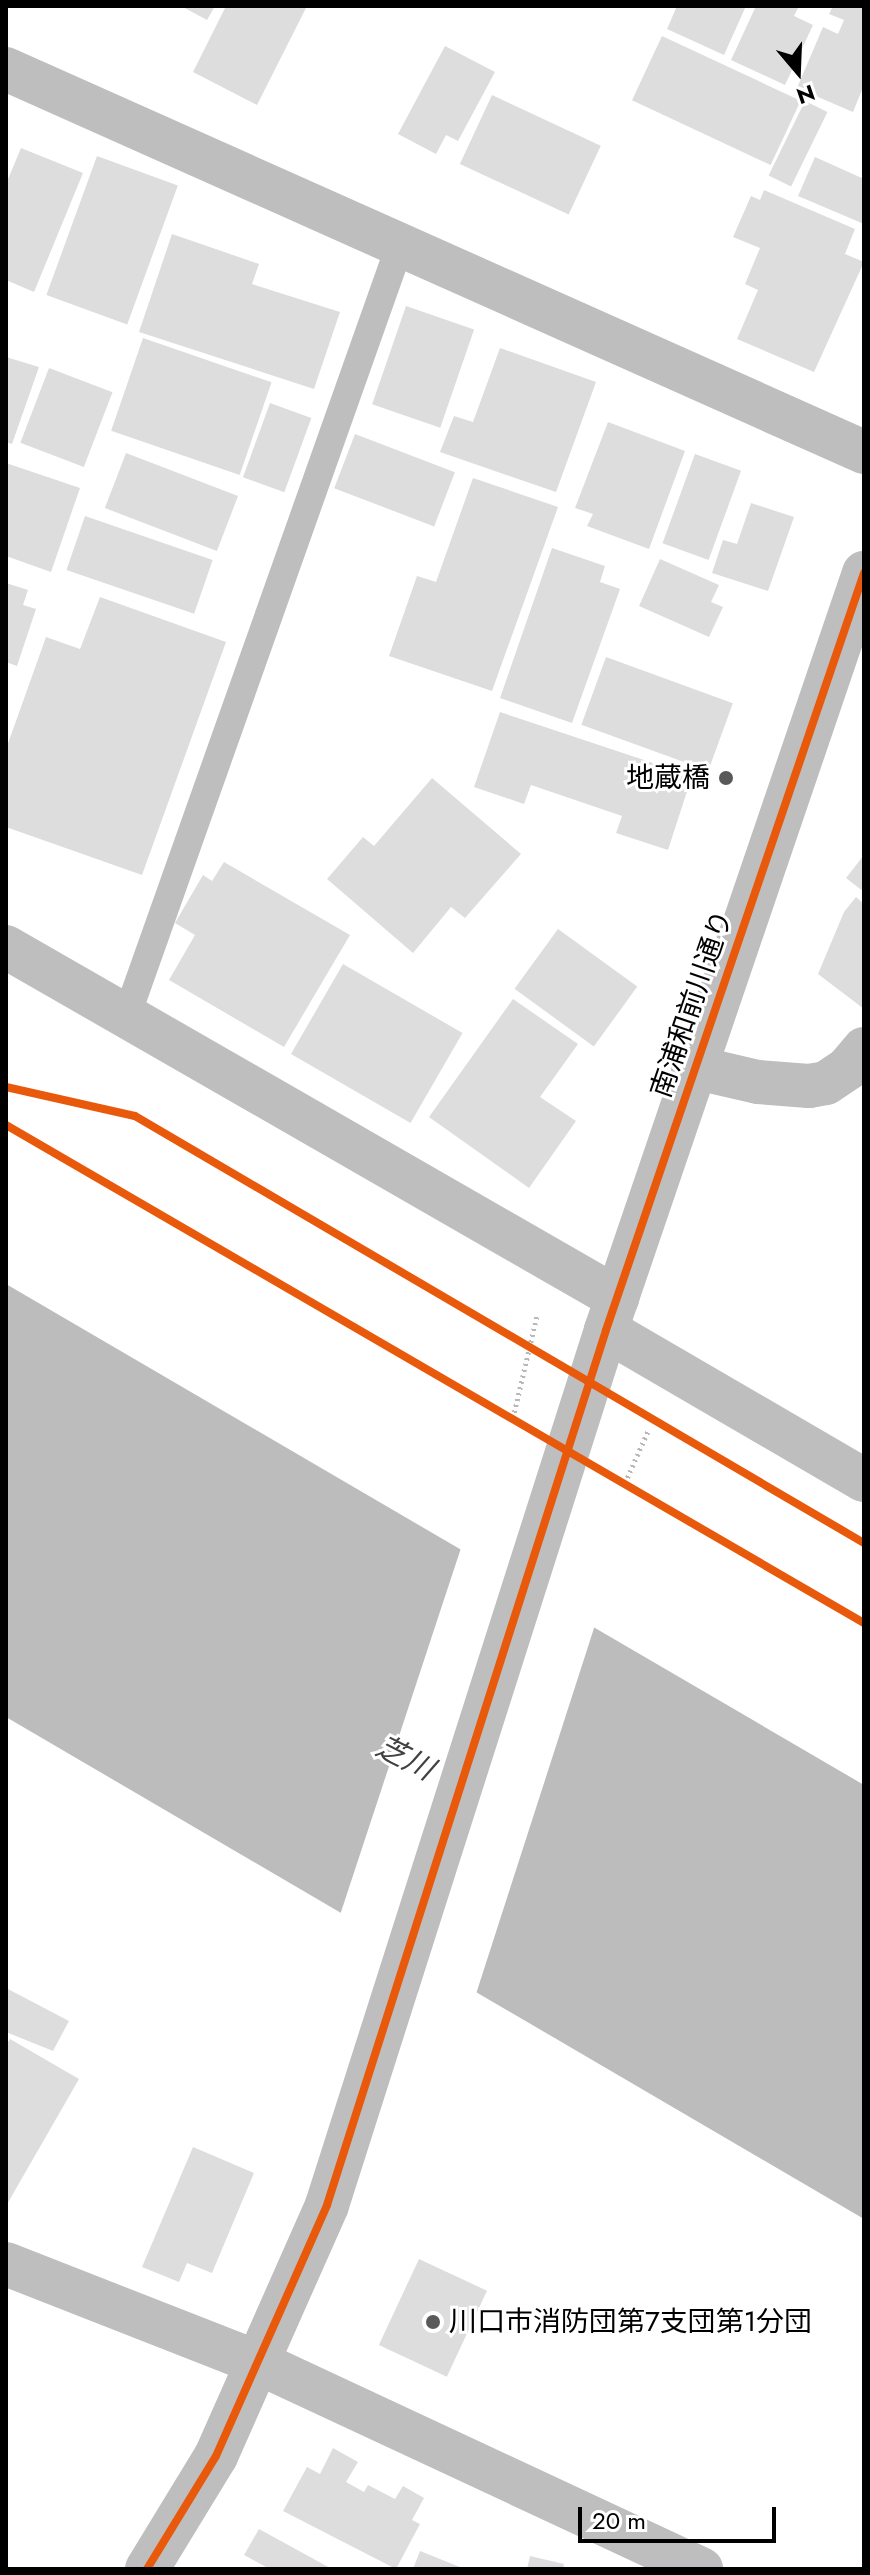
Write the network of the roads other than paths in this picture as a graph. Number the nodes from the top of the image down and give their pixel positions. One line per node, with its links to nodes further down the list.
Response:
1 (6, 69): 2 (street)
2 (399, 248): 3 (street); 6 (lane)
3 (864, 452)
4 (864, 573): 8 (street, 南浦和前川通り)
5 (6, 947): 6 (street)
6 (126, 1018): 9 (street)
7 (864, 1049): 8 (street)
8 (693, 1067): 9 (street, 南浦和前川通り)
9 (612, 1314): 10 (street); 12 (street, 南浦和前川通り)
10 (864, 1480)
11 (6, 2264): 12 (street)
12 (259, 2363): 13 (street); 14 (street, 南浦和前川通り)
13 (657, 2558): 15 (street)
14 (147, 2569)
15 (701, 2569)

